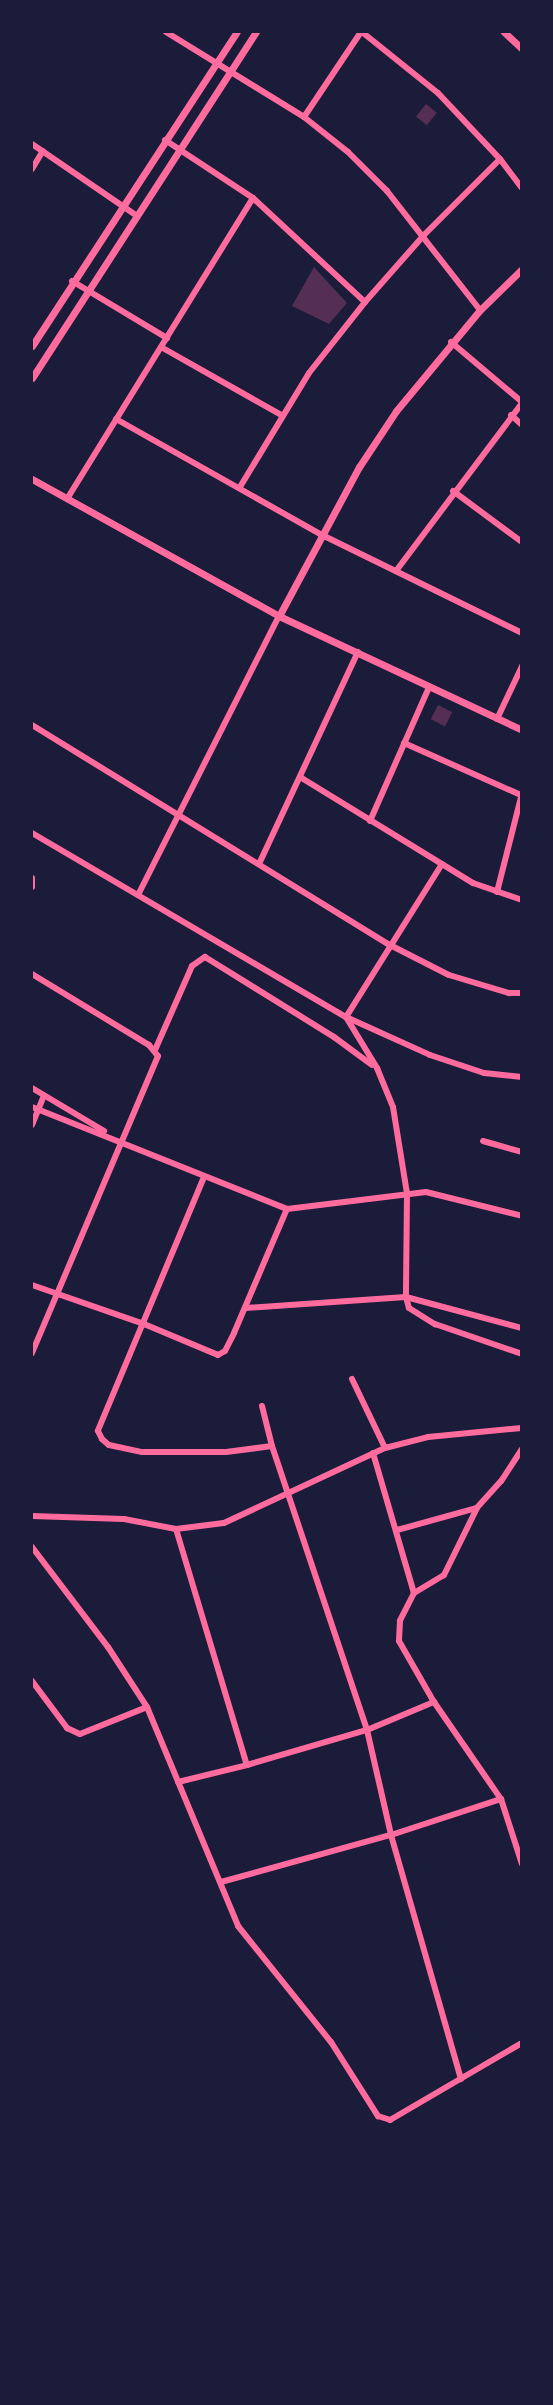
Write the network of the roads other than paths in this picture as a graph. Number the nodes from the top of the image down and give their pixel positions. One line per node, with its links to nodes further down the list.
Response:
1 (166, 32): 7 (street)
2 (237, 32): 7 (street)
3 (256, 32): 8 (street)
4 (361, 32): 9 (street); 14 (street)
5 (504, 32): 6 (street)
6 (522, 49)
7 (216, 64): 8 (street); 10 (street)
8 (230, 73): 9 (street); 12 (street)
9 (304, 117): 22 (street)
10 (165, 140): 12 (street); 16 (street)
11 (32, 144): 13 (street)
12 (180, 149): 17 (street); 19 (street)
13 (43, 151): 15 (street); 20 (street)
14 (500, 159): 18 (street); 22 (street)
15 (32, 169)
16 (144, 173): 17 (street); 20 (street)
17 (158, 184): 21 (street)
18 (522, 188)
19 (253, 198): 26 (street); 28 (street)
20 (123, 206): 21 (street); 24 (street)
21 (137, 216): 25 (street)
22 (424, 235): 26 (street); 27 (street)
23 (522, 269): 27 (street)
24 (72, 281): 25 (street); 30 (street)
25 (89, 292): 28 (street); 32 (street)
26 (365, 302): 34 (street)
27 (480, 310): 29 (street)
28 (167, 338): 31 (street)
29 (451, 342): 33 (street); 42 (street)
30 (32, 346)
31 (161, 347): 34 (street); 36 (street)
32 (32, 377)
33 (522, 402): 35 (street)
34 (281, 415): 39 (street)
35 (511, 415): 37 (street); 40 (street)
36 (116, 419): 39 (street); 41 (street)
37 (522, 425)
38 (32, 479): 41 (street)
39 (240, 487): 42 (street)
40 (453, 491): 43 (street); 44 (street)
41 (67, 499): 45 (street)
42 (320, 534): 44 (street); 45 (street)
43 (522, 542)
44 (396, 571): 46 (street)
45 (279, 616): 47 (street); 56 (street)
46 (522, 633)
47 (358, 652): 49 (street); 54 (street)
48 (522, 666): 50 (street)
49 (429, 687): 50 (street); 53 (street)
50 (497, 719): 52 (street)
51 (32, 725): 56 (street)
52 (522, 730)
53 (404, 743): 55 (street); 57 (street)
54 (300, 777): 57 (street); 59 (street)
55 (521, 794): 63 (street)
56 (177, 814): 59 (street); 64 (street)
57 (370, 821): 60 (street)
58 (32, 833): 64 (street)
59 (259, 864): 66 (street)
60 (442, 864): 63 (street); 66 (street)
61 (32, 878): 62 (street)
62 (32, 887)
63 (497, 892): 65 (street)
64 (138, 895): 69 (street)
65 (522, 900)
66 (390, 945): 68 (street); 69 (street)
67 (32, 974): 70 (street)
68 (522, 993)
69 (346, 1017): 71 (street); 72 (street)
70 (155, 1050): 71 (street); 77 (street)
71 (377, 1068): 81 (street)
72 (522, 1077)
73 (32, 1088): 74 (street)
74 (44, 1096): 75 (street); 77 (street)
75 (35, 1108): 76 (street); 77 (street)
76 (32, 1125)
77 (121, 1141): 80 (street); 85 (street)
78 (483, 1141): 79 (street)
79 (522, 1152)
80 (204, 1177): 82 (street); 88 (street)
81 (407, 1193): 82 (street); 83 (street); 86 (street)
82 (287, 1209): 87 (street)
83 (522, 1216)
84 (32, 1285): 85 (street)
85 (57, 1293): 88 (street); 90 (street)
86 (406, 1297): 87 (street); 89 (street); 91 (street)
87 (245, 1308): 88 (street)
88 (144, 1324): 95 (street)
89 (522, 1328)
90 (32, 1353)
91 (522, 1354)
92 (352, 1379): 96 (street)
93 (262, 1406): 95 (street)
94 (522, 1428): 96 (street)
95 (272, 1446): 99 (street)
96 (385, 1448): 98 (street)
97 (522, 1448): 100 (street)
98 (373, 1453): 99 (street); 103 (street)
99 (289, 1491): 102 (street); 109 (street)
100 (477, 1507): 103 (street); 105 (street)
101 (32, 1516): 102 (street)
102 (176, 1529): 110 (street)
103 (397, 1530): 105 (street)
104 (32, 1547): 108 (street)
105 (414, 1593): 107 (street)
106 (32, 1681): 108 (street)
107 (434, 1702): 109 (street); 112 (street)
108 (147, 1707): 111 (street)
109 (367, 1730): 110 (street); 113 (street)
110 (247, 1765): 111 (street)
111 (178, 1782): 115 (street)
112 (501, 1799): 113 (street); 114 (street)
113 (391, 1835): 115 (street); 117 (street)
114 (522, 1864)
115 (221, 1882): 117 (street)
116 (522, 2043): 117 (street)
117 (461, 2079)

